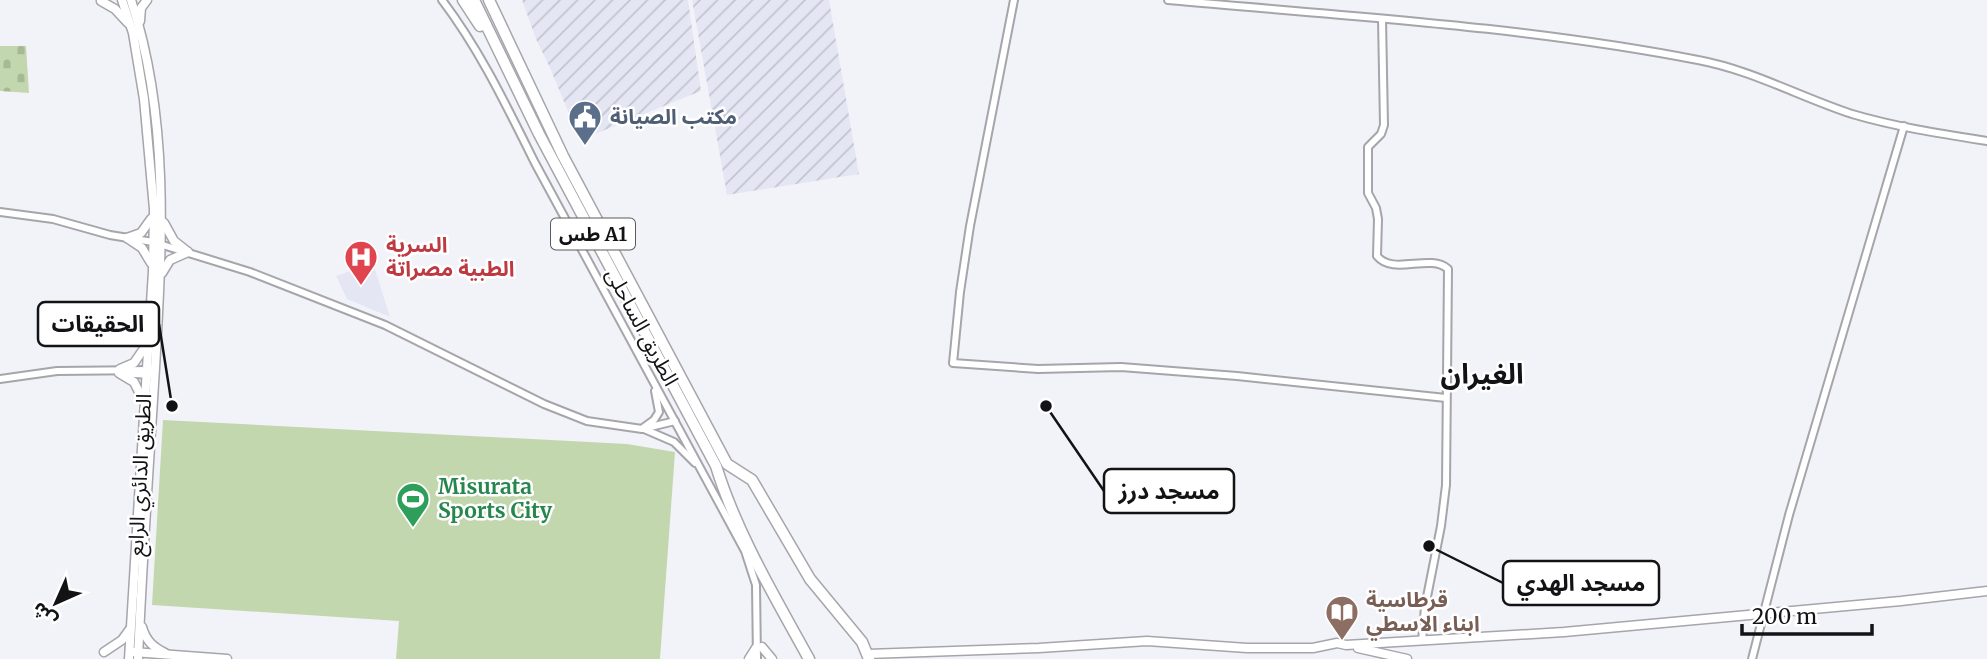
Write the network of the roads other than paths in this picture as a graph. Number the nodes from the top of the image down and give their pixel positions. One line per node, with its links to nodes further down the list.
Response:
1 (122, 0): 13 (main road, الطريق الدائري الرابع)
2 (131, 0): 13 (main road, الطريق الدائري الرابع)
3 (147, 0): 13 (main road)
4 (442, 0): 27 (street)
5 (463, 0): 15 (highway)
6 (474, 0): 15 (highway, الطريق الساحلى / طس A1)
7 (489, 0): 14 (highway, الطريق الساحلى / طس A1)
8 (498, 0): 14 (highway)
9 (1013, 0): 31 (street)
10 (1168, 0): 12 (street)
11 (101, 1): 13 (main road)
12 (1382, 19): 16 (street); 31 (street)
13 (136, 30): 18 (main road, الطريق الدائري الرابع); 20 (main road, الطريق الدائري الرابع)
14 (503, 31): 26 (highway, الطريق الساحلى / طس A1)
15 (500, 56): 26 (highway, الطريق الساحلى / طس A1)
16 (1904, 126): 17 (street); 38 (street)
17 (1987, 141)
18 (153, 209): 21 (main road); 22 (main road, الطريق الدائري الرابع)
19 (0, 212): 21 (street)
20 (162, 217): 22 (main road, الطريق الدائري الرابع); 23 (main road)
21 (127, 238): 22 (street); 24 (main road)
22 (157, 243): 23 (street); 24 (main road, الطريق الدائري الرابع)
23 (188, 252): 24 (main road); 34 (street)
24 (156, 274): 25 (main road, الطريق الدائري الرابع); 29 (main road, الطريق الدائري الرابع)
25 (149, 330): 28 (main road); 29 (main road, الطريق الدائري الرابع)
26 (662, 355): 35 (highway, الطريق الساحلى / طس A1)
27 (648, 369): 33 (street); 34 (street)
28 (120, 371): 29 (street); 30 (street); 32 (main road)
29 (150, 372): 32 (main road, الطريق الدائري الرابع); 39 (main road, الطريق الدائري الرابع)
30 (0, 379)
31 (1446, 398): 41 (street)
32 (144, 405): 40 (main road, الطريق الدائري الرابع)
33 (675, 421): 34 (street); 36 (street)
34 (642, 429): 36 (street)
35 (722, 465): 47 (highway); 53 (highway)
36 (704, 473): 43 (street)
37 (1987, 591): 38 (main road)
38 (1763, 613): 41 (main road); 55 (street)
39 (141, 621): 45 (main road, الطريق الدائري الرابع); 46 (main road)
40 (131, 626): 44 (main road); 45 (main road, الطريق الدائري الرابع)
41 (1422, 641): 42 (main road)
42 (1346, 645): 47 (main road); 54 (main road)
43 (759, 648): 49 (main road); 50 (street); 51 (street); 52 (main road)
44 (106, 656)
45 (133, 656): 46 (main road)
46 (168, 656): 48 (main road)
47 (868, 656)
48 (227, 659)
49 (749, 659)
50 (757, 659)
51 (763, 659)
52 (772, 659)
53 (809, 659)
54 (1407, 659)
55 (1752, 659)

